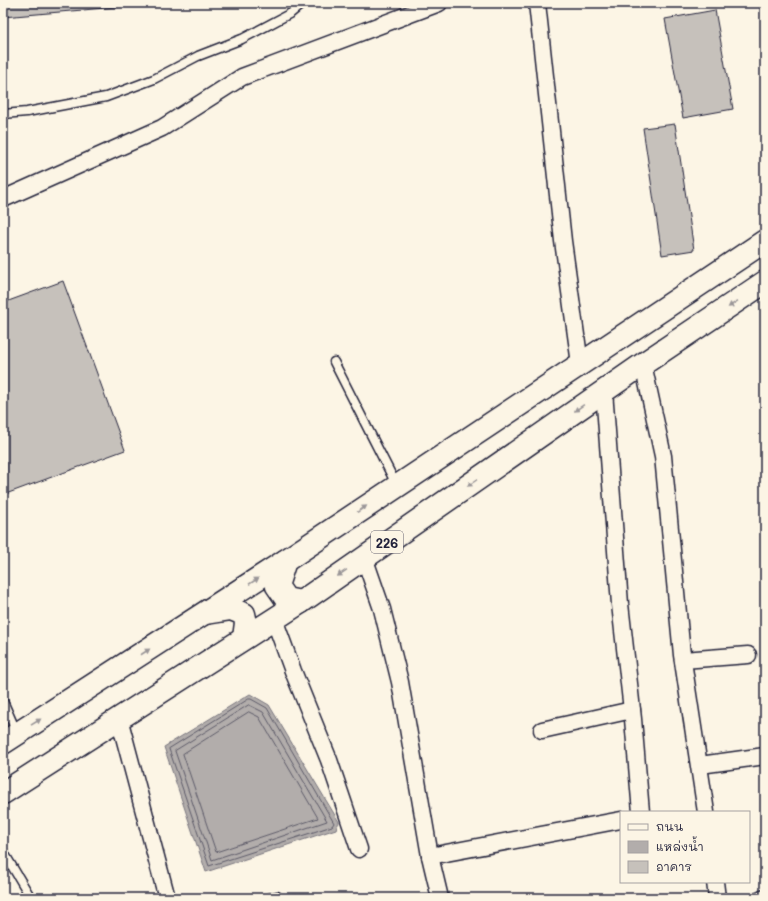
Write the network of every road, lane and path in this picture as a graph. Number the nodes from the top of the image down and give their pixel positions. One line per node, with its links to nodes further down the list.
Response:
1 (304, 3): 4 (lane)
2 (439, 3): 5 (street)
3 (537, 3): 9 (street)
4 (3, 114)
5 (3, 198)
6 (765, 241): 9 (main road)
7 (765, 282): 10 (main road, 226, one-way to 10)
8 (334, 362): 12 (lane)
9 (580, 364): 12 (main road)
10 (643, 364): 11 (main road, 226); 20 (street)
11 (604, 391): 13 (main road, 226, one-way to 13); 22 (street)
12 (397, 486): 14 (main road, one-way to 12)
13 (364, 557): 15 (main road, 226, one-way to 15); 34 (street)
14 (285, 561): 15 (main road); 16 (main road, one-way to 14)
15 (301, 602): 17 (main road, 226)
16 (205, 613): 18 (main road); 25 (main road, one-way to 16)
17 (274, 619): 18 (main road, 226); 32 (street)
18 (244, 638): 23 (main road, 226)
19 (748, 655): 20 (street)
20 (683, 660): 27 (street)
21 (3, 701): 25 (lane)
22 (632, 710): 24 (street); 29 (street)
23 (119, 718): 28 (main road, 226); 38 (street)
24 (542, 730)
25 (10, 738)
26 (765, 756): 27 (street)
27 (700, 765): 30 (street)
28 (3, 793)
29 (641, 811)
30 (706, 811)
31 (620, 820): 34 (street)
32 (359, 849)
33 (3, 851): 37 (lane)
34 (430, 856): 39 (street)
35 (715, 883): 40 (street)
36 (765, 897): 41 (street)
37 (31, 898)
38 (167, 898)
39 (440, 898)
40 (717, 898)
41 (762, 898)

